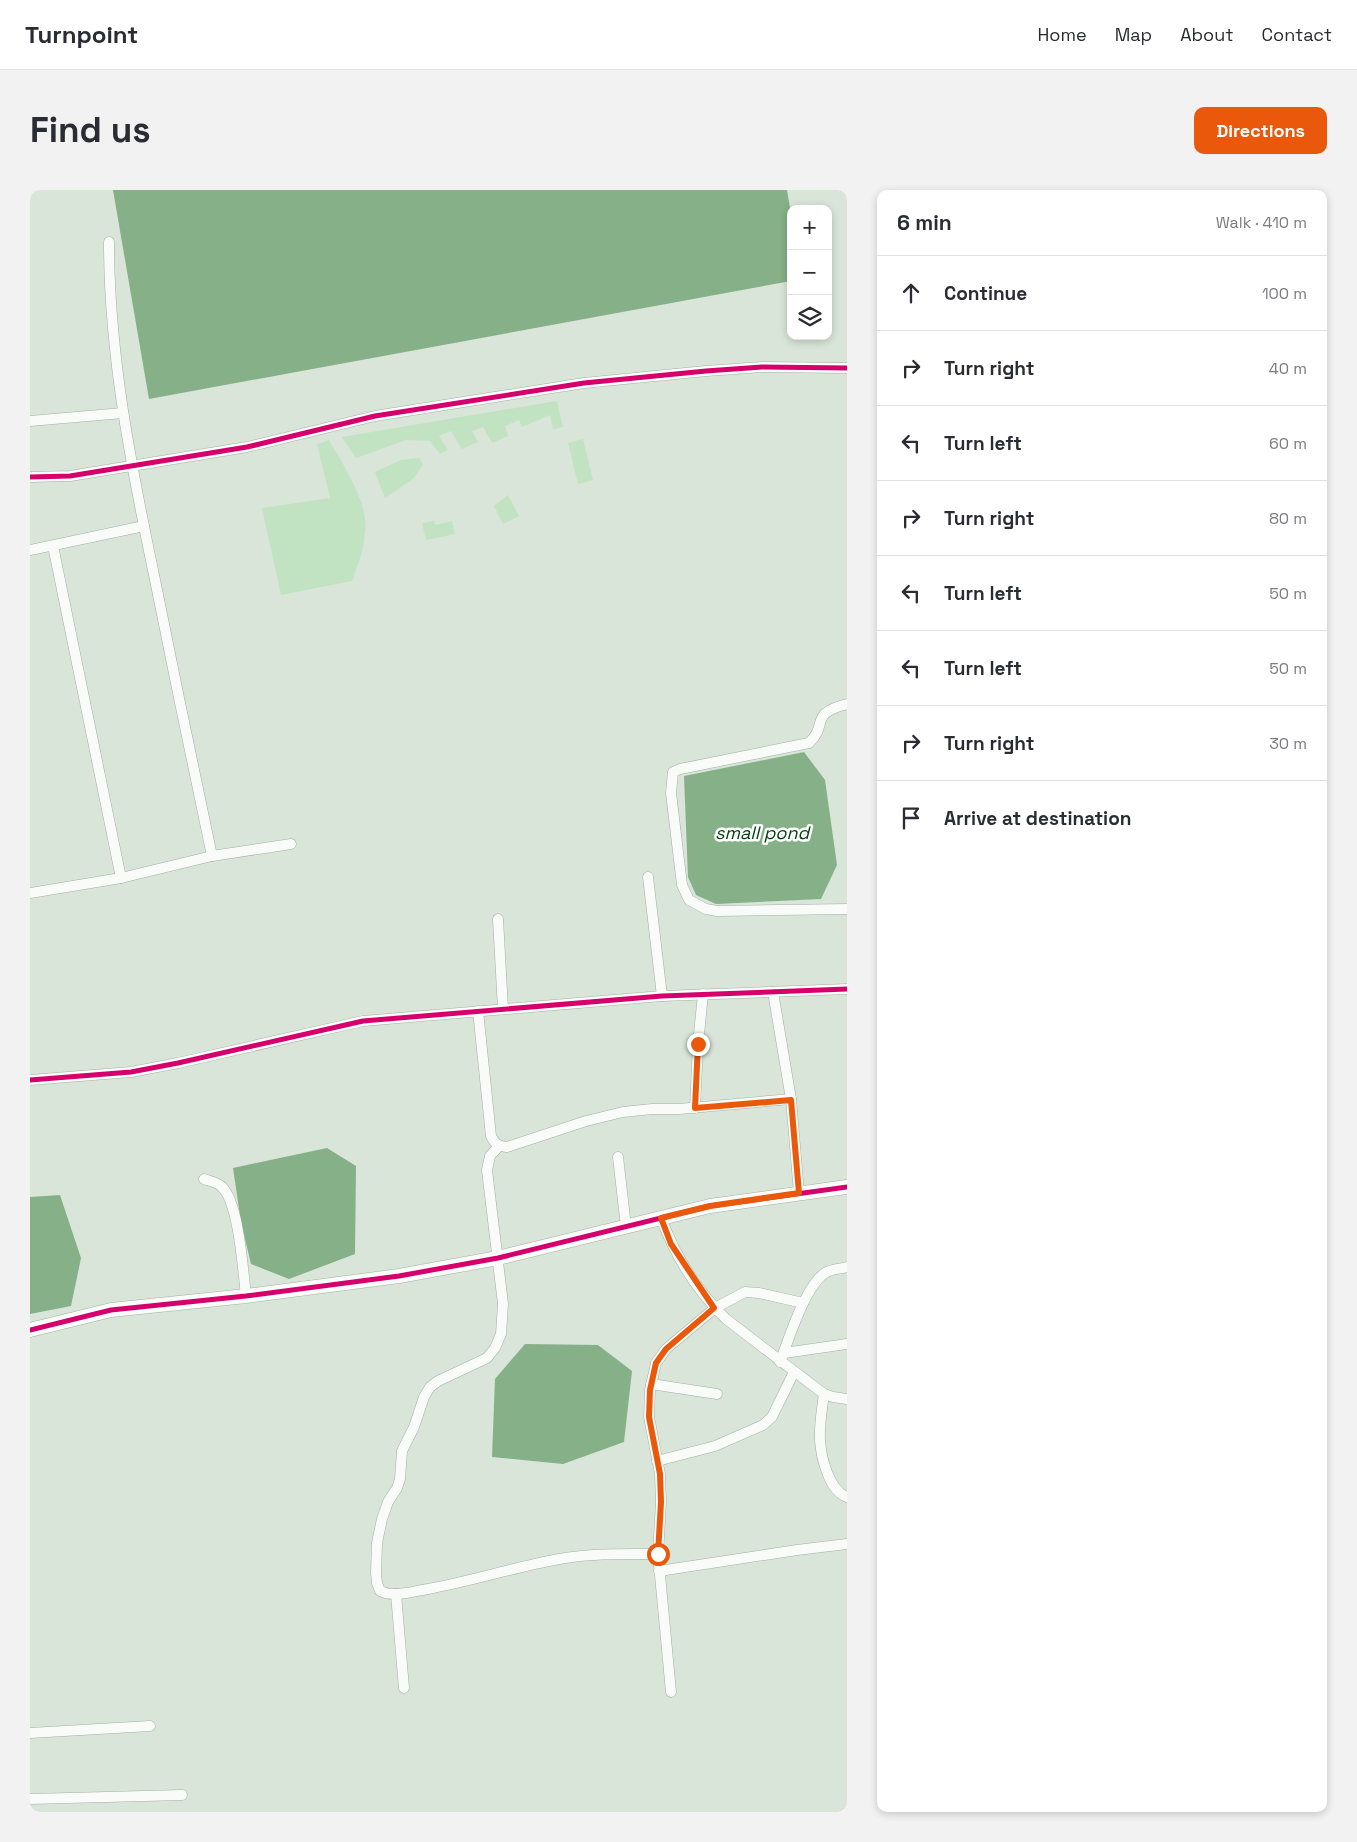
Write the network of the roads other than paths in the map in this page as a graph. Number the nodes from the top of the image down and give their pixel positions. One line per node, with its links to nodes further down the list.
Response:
1 (110, 242): 3 (street)
2 (847, 368): 5 (street)
3 (123, 413): 4 (street); 5 (street)
4 (30, 420)
5 (132, 466): 6 (street); 7 (street)
6 (30, 476)
7 (144, 526): 8 (street); 12 (street)
8 (53, 546): 9 (street); 14 (street)
9 (30, 550)
10 (847, 704): 16 (street)
11 (291, 844): 12 (street)
12 (212, 856): 14 (street)
13 (648, 877): 21 (street)
14 (121, 878): 15 (street)
15 (30, 893)
16 (847, 909)
17 (498, 919): 22 (street)
18 (847, 989): 19 (street)
19 (773, 992): 20 (street); 25 (street)
20 (703, 994): 21 (street); 26 (street)
21 (662, 996): 22 (street)
22 (503, 1009): 23 (street)
23 (478, 1011): 24 (street); 27 (street)
24 (30, 1080)
25 (791, 1100): 26 (street); 31 (street)
26 (695, 1108): 27 (street)
27 (499, 1146): 34 (street)
28 (618, 1157): 33 (street)
29 (204, 1179): 36 (street)
30 (847, 1187): 31 (street)
31 (799, 1193): 32 (street)
32 (661, 1218): 33 (street); 38 (street)
33 (626, 1227): 34 (street)
34 (498, 1258): 36 (street); 52 (street)
35 (847, 1267): 37 (street)
36 (246, 1296): 39 (street)
37 (803, 1303): 38 (street); 41 (street)
38 (714, 1308): 41 (street); 43 (street)
39 (30, 1330)
40 (847, 1344): 41 (street)
41 (782, 1358): 42 (street)
42 (794, 1372): 45 (street); 47 (street)
43 (651, 1384): 44 (street); 47 (street)
44 (717, 1394)
45 (824, 1394): 46 (street); 48 (street)
46 (847, 1399)
47 (657, 1461): 50 (street)
48 (847, 1497)
49 (847, 1544): 51 (street)
50 (658, 1554): 51 (street); 52 (street)
51 (659, 1571): 54 (street)
52 (396, 1594): 53 (street)
53 (404, 1688)
54 (671, 1692)
55 (150, 1726): 56 (street)
56 (30, 1733)
57 (182, 1795): 58 (street)
58 (30, 1799)

